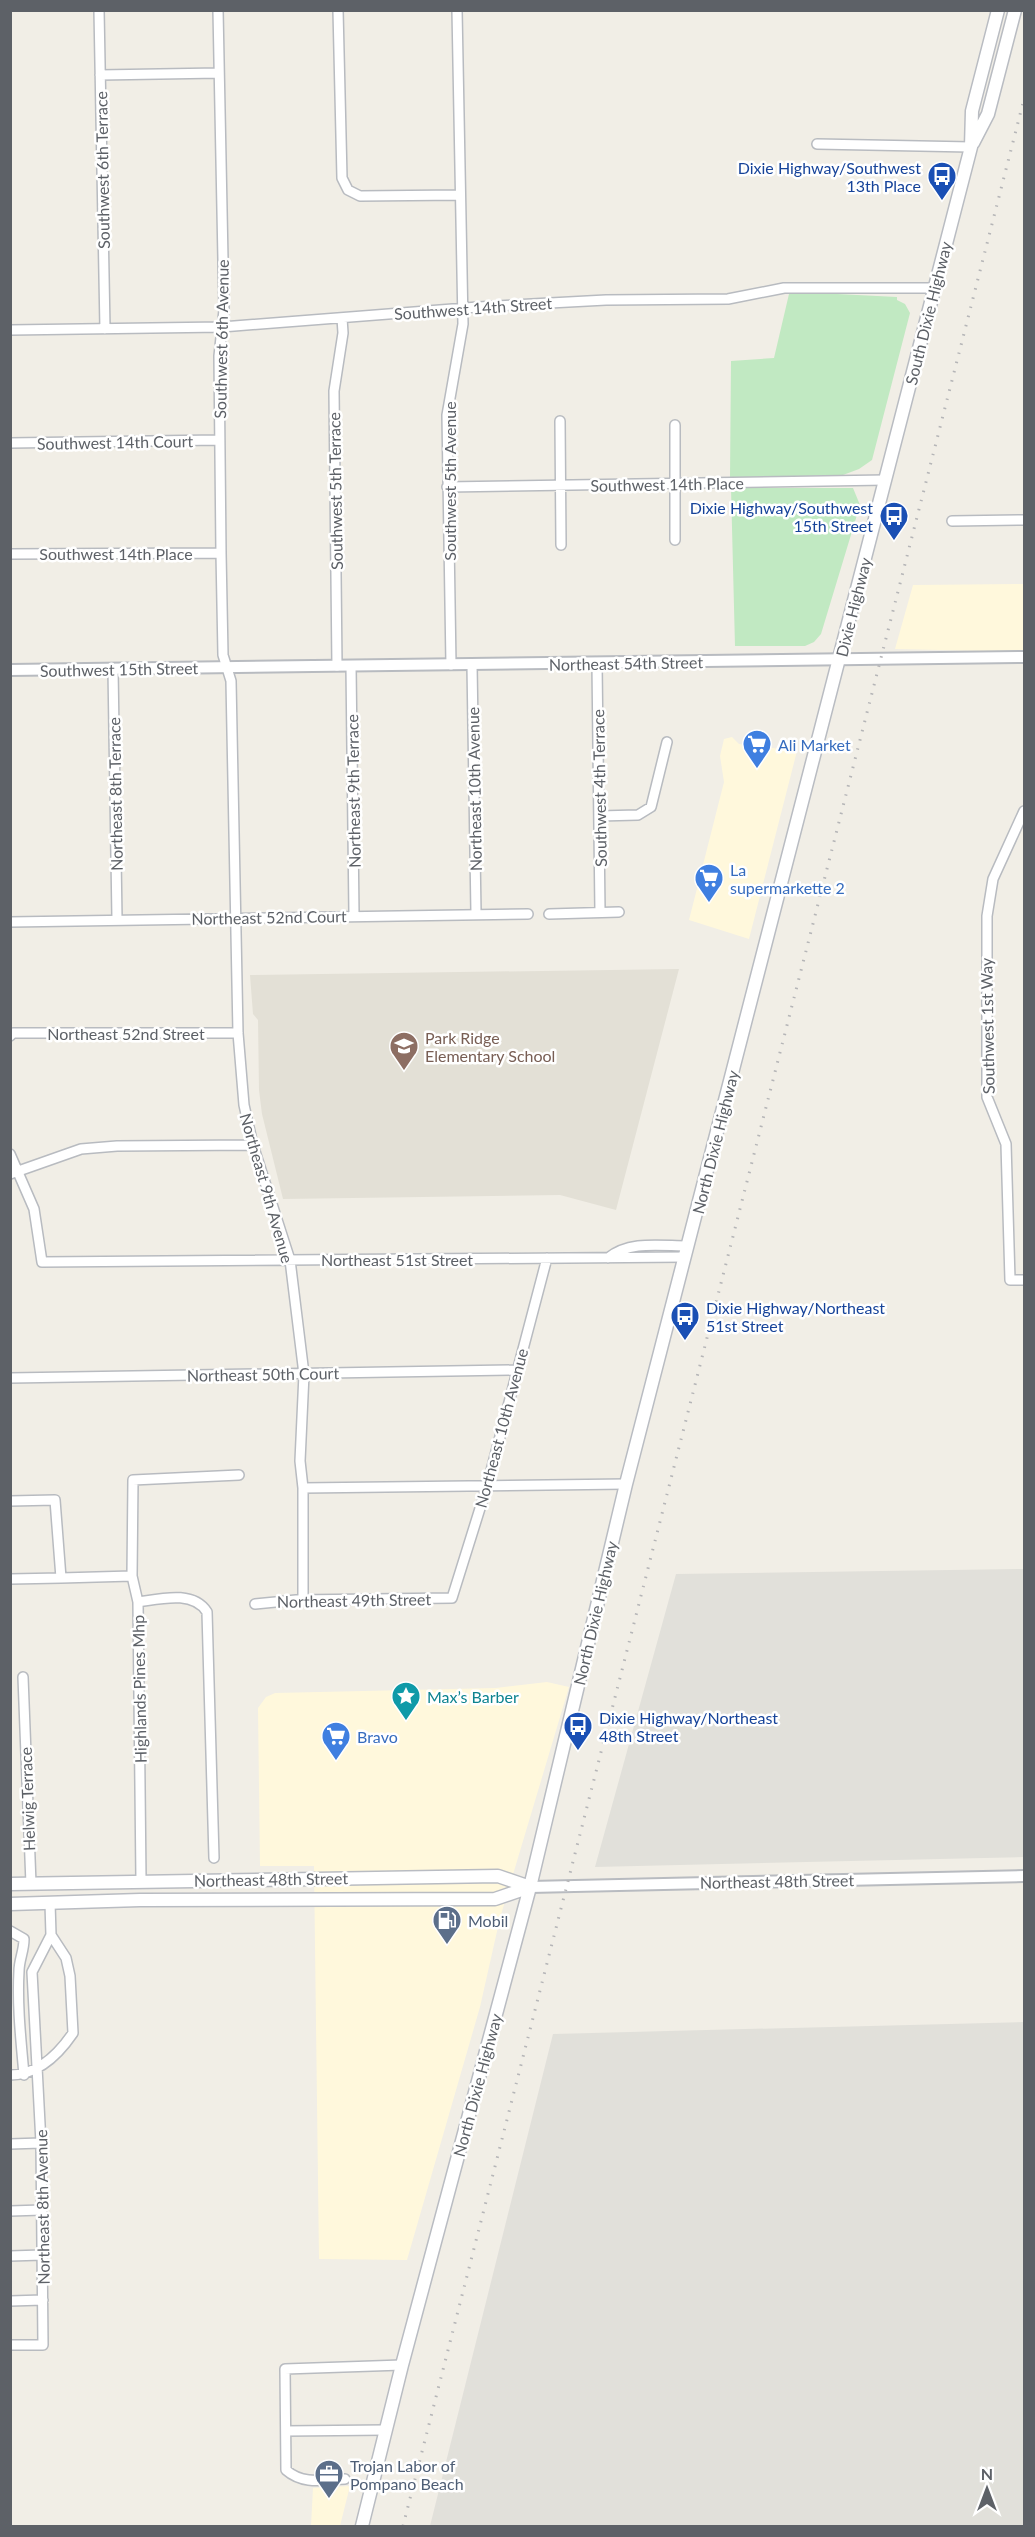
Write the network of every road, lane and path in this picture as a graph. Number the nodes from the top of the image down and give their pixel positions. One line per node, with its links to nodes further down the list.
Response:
1 (99, 10): 8 (street, Southwest 6th Terrace)
2 (218, 10): 7 (street, Southwest 6th Avenue)
3 (338, 10): 11 (street)
4 (457, 10): 11 (street, Southwest 5th Avenue)
5 (998, 10): 10 (main road, South Dixie Highway)
6 (1014, 10): 10 (main road, South Dixie Highway)
7 (219, 72): 8 (street); 15 (street, Southwest 6th Avenue)
8 (100, 75): 16 (street, Southwest 6th Terrace)
9 (817, 144): 10 (street)
10 (971, 147): 12 (main road, South Dixie Highway)
11 (460, 195): 13 (street, Southwest 5th Avenue)
12 (935, 288): 13 (street, Southwest 14th Street); 22 (main road, South Dixie Highway)
13 (463, 308): 14 (street, Southwest 14th Street); 25 (street, Southwest 5th Avenue)
14 (342, 318): 15 (street, Southwest 14th Street); 37 (street, Southwest 5th Terrace)
15 (222, 327): 16 (street, Southwest 14th Street); 20 (street, Southwest 6th Avenue)
16 (105, 329): 17 (street, Southwest 14th Street)
17 (10, 330)
18 (560, 421): 24 (street)
19 (675, 425): 23 (street)
20 (219, 440): 21 (street, Southwest 14th Court); 30 (street, Southwest 6th Avenue)
21 (10, 443)
22 (886, 480): 23 (street, Southwest 14th Place); 33 (main road, Dixie Highway)
23 (675, 484): 24 (street, Southwest 14th Place); 28 (street)
24 (561, 486): 25 (street, Southwest 14th Place); 29 (street)
25 (447, 487): 35 (street, Southwest 5th Avenue)
26 (1024, 520): 27 (street)
27 (952, 521)
28 (675, 540)
29 (561, 545)
30 (220, 553): 31 (street, Southwest 14th Place); 39 (street, Southwest 6th Avenue)
31 (10, 554)
32 (1024, 657): 33 (street, Northeast 54th Street)
33 (840, 660): 34 (street, Northeast 54th Street); 42 (main road, Dixie Highway)
34 (597, 663): 36 (street, Northeast 54th Street); 45 (street, Southwest 4th Terrace)
35 (451, 665): 36 (street, Northeast 54th Street); 38 (street, Northeast 54th Street)
36 (472, 665): 48 (street, Northeast 10th Avenue)
37 (337, 666): 38 (street, Northeast 54th Street); 39 (street, Northeast 54th Street)
38 (351, 666): 51 (street, Northeast 9th Terrace)
39 (228, 667): 40 (street, Southwest 15th Street); 52 (street, Northeast 9th Avenue)
40 (113, 669): 41 (street, Southwest 15th Street); 53 (street, Northeast 8th Terrace)
41 (10, 670)
42 (820, 735): 60 (main road, North Dixie Highway)
43 (666, 742): 45 (street)
44 (1024, 811): 63 (street, Southwest 1st Way)
45 (599, 816): 46 (street, Southwest 4th Terrace)
46 (600, 912): 47 (street); 50 (street)
47 (619, 912)
48 (476, 914): 49 (street, Northeast 52nd Court); 51 (street, Northeast 52nd Court)
49 (528, 914)
50 (549, 914)
51 (354, 915): 52 (street, Northeast 52nd Court)
52 (236, 918): 53 (street, Northeast 52nd Court); 55 (street, Northeast 9th Avenue)
53 (117, 919): 54 (street, Northeast 52nd Court)
54 (10, 922)
55 (238, 1033): 56 (street, Northeast 52nd Street); 57 (street, Northeast 9th Avenue)
56 (12, 1035)
57 (253, 1145): 59 (street); 62 (street, Northeast 9th Avenue)
58 (10, 1154): 59 (street)
59 (14, 1173): 62 (street, Northeast 51st Street)
60 (686, 1252): 61 (street, Northeast 51st Street); 68 (main road, North Dixie Highway)
61 (547, 1258): 62 (street, Northeast 51st Street); 64 (street, Northeast 10th Avenue)
62 (290, 1260): 65 (street, Northeast 9th Avenue)
63 (1024, 1280)
64 (516, 1370): 65 (street, Northeast 50th Court); 69 (street, Northeast 10th Avenue)
65 (304, 1374): 66 (street, Northeast 50th Court); 70 (street, Northeast 9th Avenue)
66 (10, 1377)
67 (239, 1475): 72 (street)
68 (626, 1484): 69 (street); 86 (main road, North Dixie Highway)
69 (486, 1486): 70 (street); 75 (street, Northeast 10th Avenue)
70 (303, 1488): 76 (street, Northeast 9th Avenue)
71 (10, 1501): 73 (street)
72 (132, 1576): 73 (street); 77 (street)
73 (61, 1578): 74 (street)
74 (10, 1579)
75 (452, 1598): 76 (street, Northeast 49th Street)
76 (303, 1600): 78 (street, Northeast 49th Street)
77 (138, 1602): 80 (street, Highlands Pines Mhp); 82 (street, Highlands Pines Mhp)
78 (255, 1604)
79 (23, 1677): 85 (street, Helwig Terrace)
80 (214, 1858)
81 (1024, 1876): 86 (street, Northeast 48th Street)
82 (141, 1880): 83 (main road, Northeast 48th Street); 85 (main road, Northeast 48th Street)
83 (167, 1880): 86 (main road, Northeast 48th Street); 87 (main road)
84 (10, 1884): 85 (main road, Northeast 48th Street)
85 (31, 1884)
86 (530, 1887): 87 (main road, Northeast 48th Street); 104 (main road, North Dixie Highway)
87 (50, 1903): 88 (main road, Northeast 48th Street); 90 (street, Northeast 8th Avenue)
88 (10, 1904)
89 (11, 1931): 91 (street)
90 (51, 1935): 92 (street, Northeast 8th Avenue); 92 (street, Northeast 8th Avenue)
91 (14, 2009): 94 (street)
92 (38, 2070): 94 (street); 95 (street, Northeast 8th Avenue)
93 (10, 2075): 94 (street)
94 (24, 2075)
95 (41, 2143): 96 (street); 97 (street, Northeast 8th Avenue)
96 (10, 2144)
97 (42, 2210): 98 (street); 99 (street, Northeast 8th Avenue)
98 (10, 2211)
99 (42, 2255): 100 (street); 101 (street, Northeast 8th Avenue)
100 (10, 2256)
101 (43, 2300): 102 (street); 103 (street, Northeast 8th Avenue)
102 (10, 2301)
103 (10, 2345)
104 (402, 2365): 105 (main road, North Dixie Highway); 106 (street)
105 (386, 2430): 106 (street); 108 (main road, North Dixie Highway)
106 (286, 2431): 107 (street)
107 (345, 2479)
108 (362, 2526)

